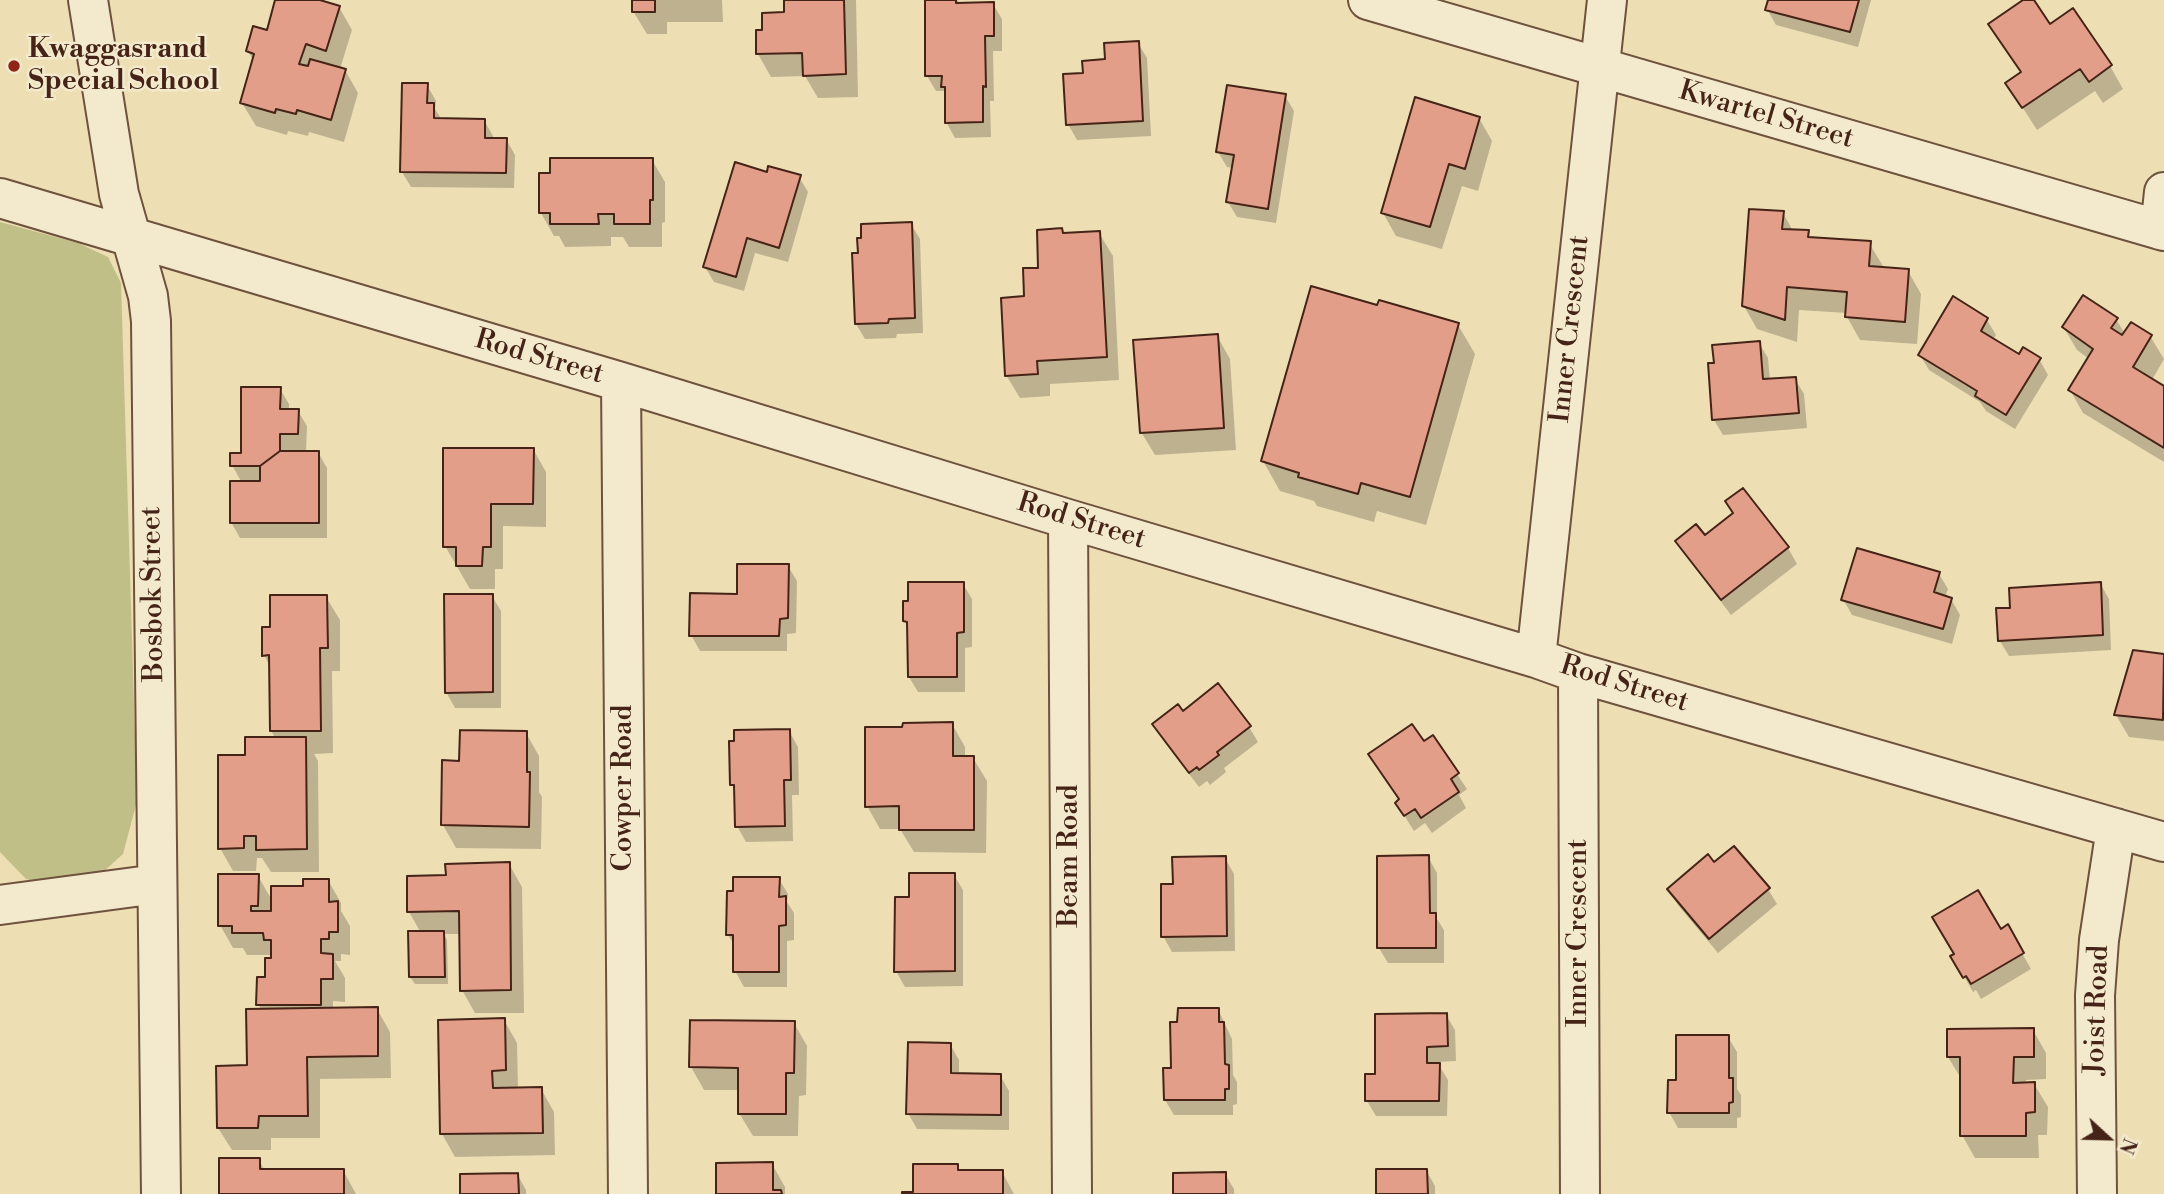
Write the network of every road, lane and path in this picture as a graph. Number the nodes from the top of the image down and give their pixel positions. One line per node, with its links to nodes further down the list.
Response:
1 (88, 0): 8 (street, Bosbok Street)
2 (1368, 0): 4 (street, Kwartel Street)
3 (1607, 0): 4 (street, Inner Crescent)
4 (1600, 69): 7 (street, Kwartel Street); 11 (street, Inner Crescent)
5 (2164, 192): 7 (street)
6 (0, 198): 8 (street, Rod Street)
7 (2162, 230)
8 (131, 238): 9 (street, Rod Street); 15 (street, Bosbok Street)
9 (621, 382): 10 (street, Rod Street); 18 (street, Cowper Road)
10 (1068, 519): 11 (street, Rod Street); 19 (street, Beam Road)
11 (1536, 658): 12 (street, Rod Street)
12 (1578, 673): 13 (street, Rod Street); 20 (street, Inner Crescent)
13 (2116, 828): 14 (street, Rod Street); 21 (street, Joist Road)
14 (2164, 842)
15 (157, 884): 16 (street); 17 (street, Bosbok Street)
16 (0, 905)
17 (161, 1194)
18 (628, 1194)
19 (1072, 1194)
20 (1580, 1194)
21 (2096, 1194)

